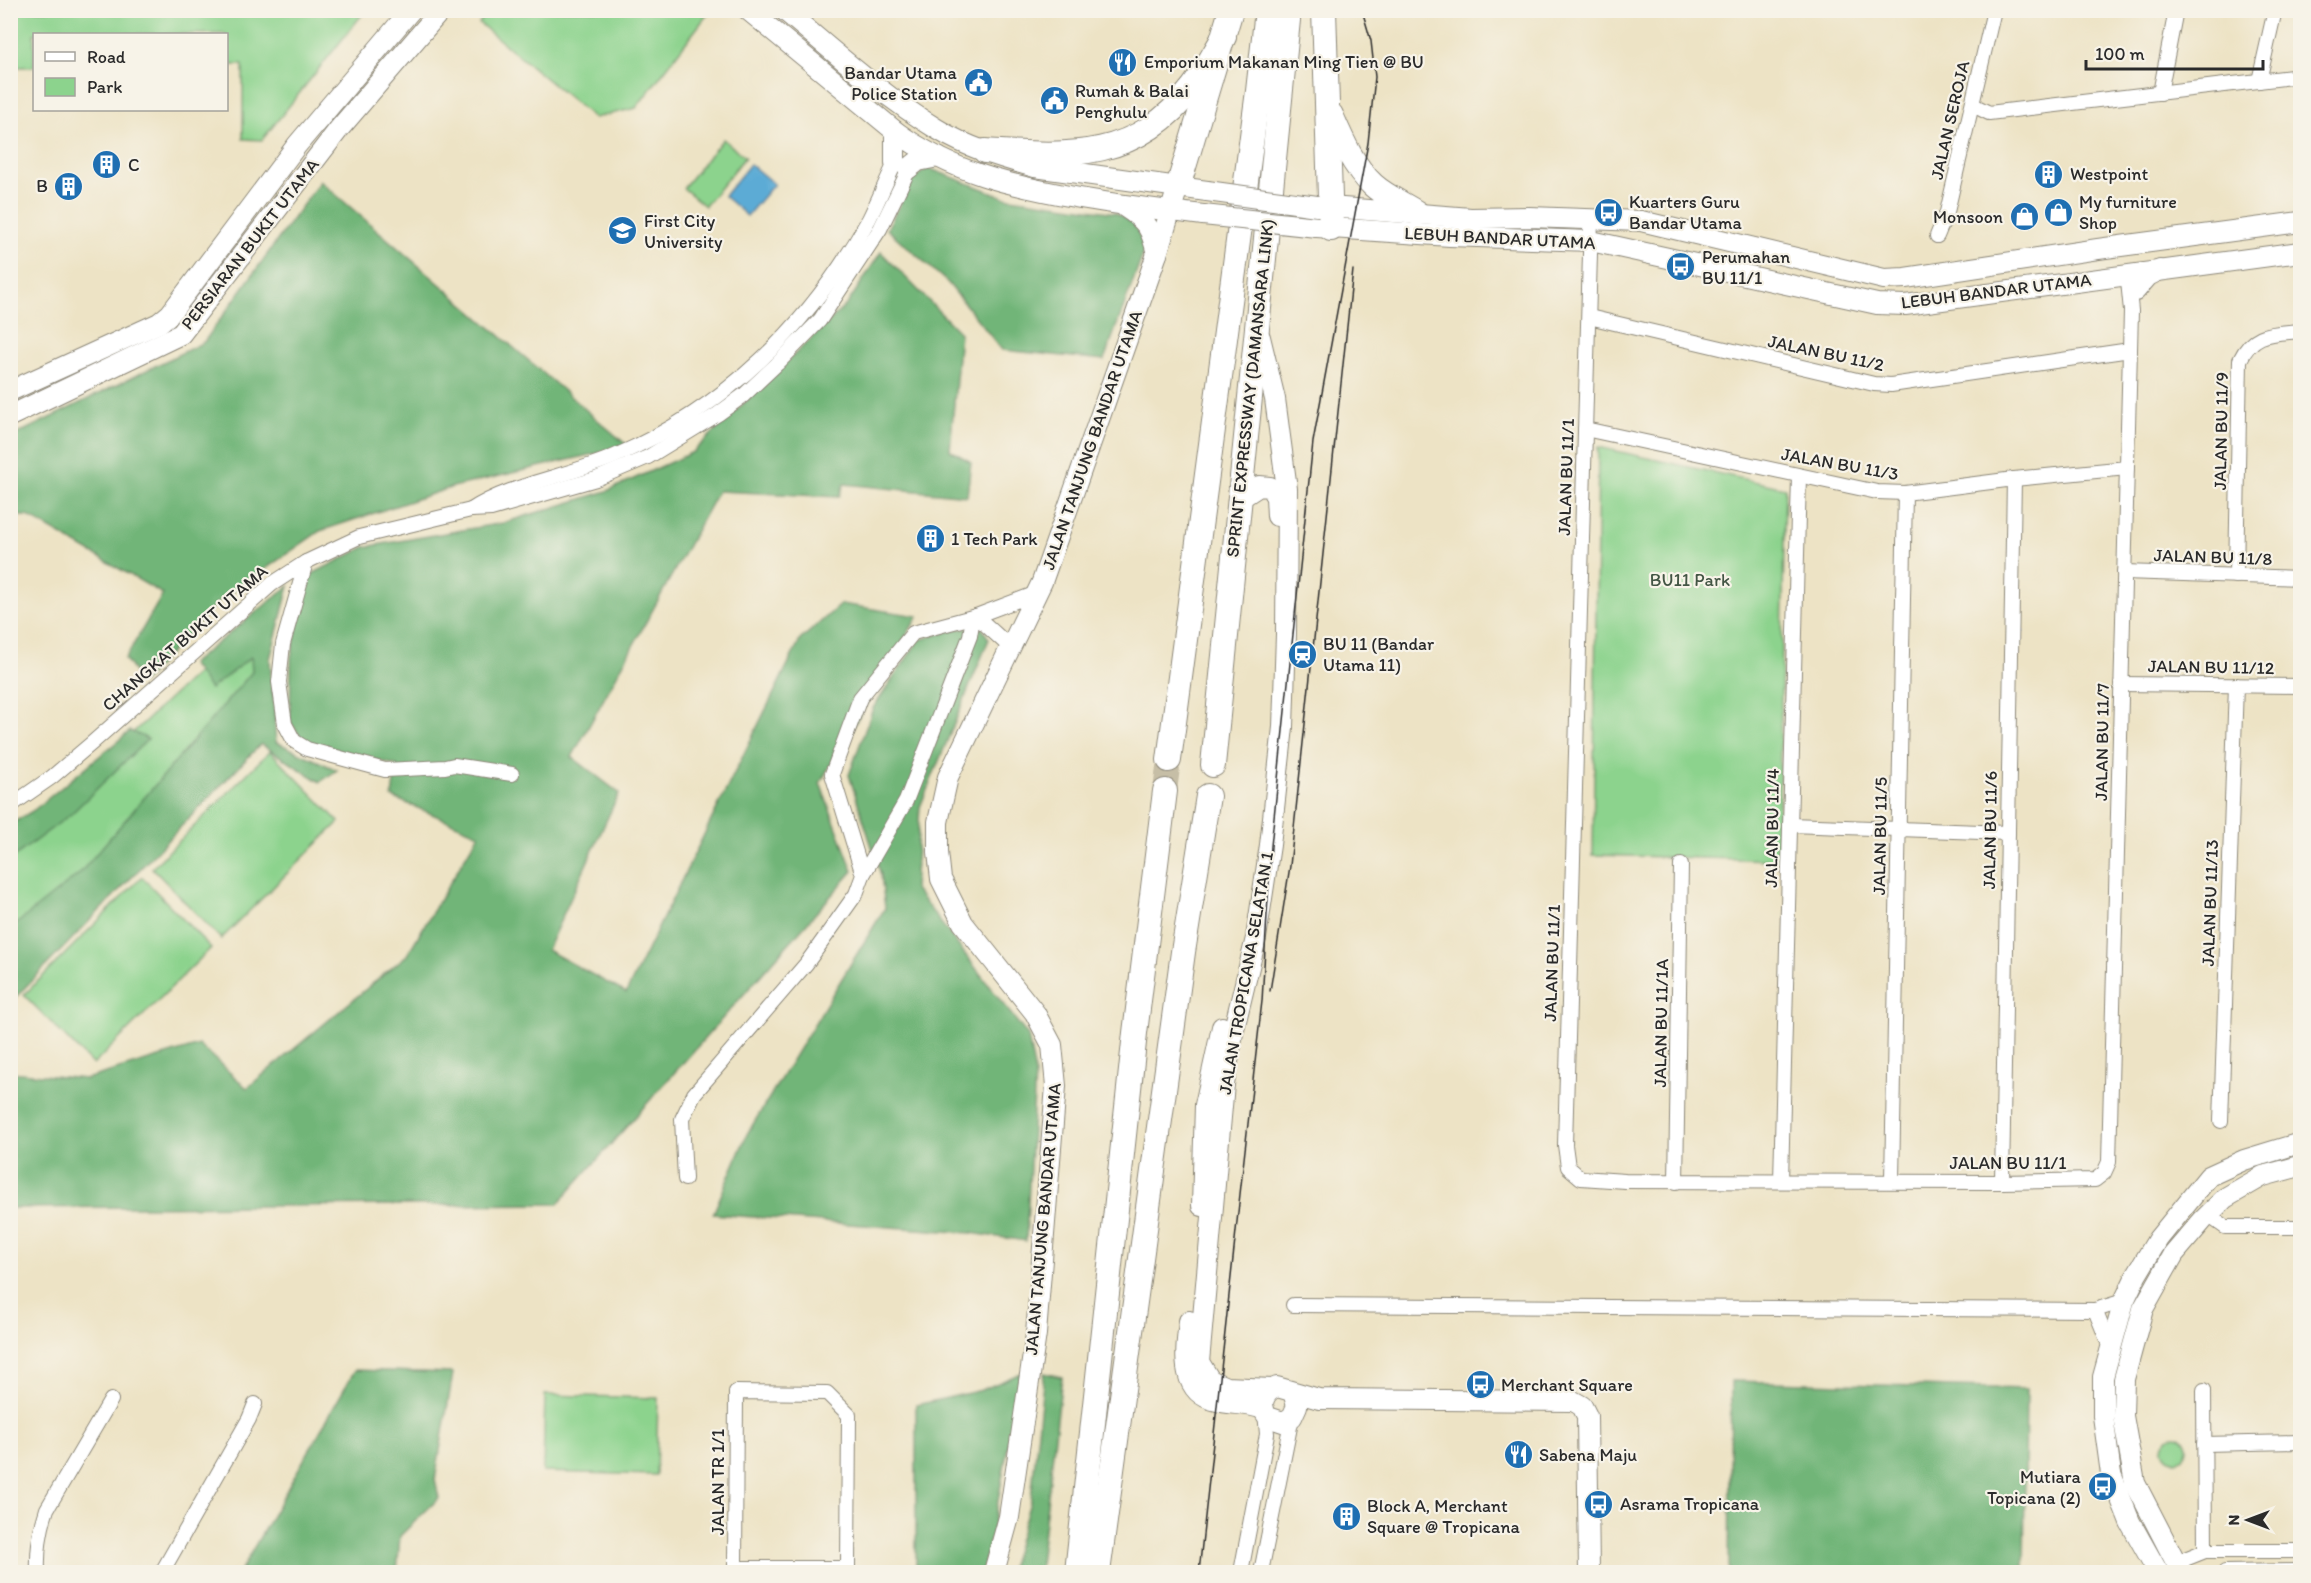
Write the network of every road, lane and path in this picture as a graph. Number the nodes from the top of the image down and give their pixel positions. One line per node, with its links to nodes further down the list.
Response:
1 (411, 10): 40 (street, PERSIARAN BUKIT UTAMA)
2 (441, 10): 41 (street, PERSIARAN BUKIT UTAMA)
3 (748, 10): 18 (street, LEBUH BANDAR UTAMA)
4 (784, 10): 18 (street, LEBUH BANDAR UTAMA)
5 (1231, 10): 12 (highway)
6 (1267, 10): 58 (highway, SPRINT EXPRESSWAY (DAMANSARA LINK))
7 (1289, 10): 37 (highway, SPRINT EXPRESSWAY (DAMANSARA LINK))
8 (1324, 10): 16 (highway)
9 (1994, 10): 17 (street, JALAN SEROJA)
10 (2176, 10): 15 (street)
11 (2275, 10): 14 (street)
12 (1224, 36): 19 (highway); 22 (highway)
13 (2301, 76): 14 (street)
14 (2259, 81): 15 (street)
15 (2160, 93): 17 (street)
16 (1327, 105): 25 (highway); 26 (highway)
17 (1973, 105): 29 (street, JALAN SEROJA)
18 (917, 133): 19 (street, LEBUH BANDAR UTAMA); 20 (street, LEBUH BANDAR UTAMA); 21 (street); 21 (street, CHANGKAT BUKIT UTAMA)
19 (985, 151): 22 (street, LEBUH BANDAR UTAMA)
20 (938, 158): 21 (street); 23 (street, LEBUH BANDAR UTAMA)
21 (902, 166): 48 (street, CHANGKAT BUKIT UTAMA)
22 (1178, 187): 24 (street, JALAN TANJUNG BANDAR UTAMA); 26 (street, LEBUH BANDAR UTAMA, bridge)
23 (1120, 204): 24 (street, LEBUH BANDAR UTAMA); 34 (street)
24 (1170, 211): 26 (street, LEBUH BANDAR UTAMA, bridge); 34 (street, JALAN TANJUNG BANDAR UTAMA)
25 (1417, 213): 26 (street, LEBUH BANDAR UTAMA); 27 (street, LEBUH BANDAR UTAMA)
26 (1324, 217): 30 (street, LEBUH BANDAR UTAMA)
27 (1591, 218): 30 (street, JALAN BU 11/1); 32 (street, LEBUH BANDAR UTAMA)
28 (2301, 222): 31 (street, LEBUH BANDAR UTAMA)
29 (1937, 236)
30 (1591, 241): 35 (street, LEBUH BANDAR UTAMA); 36 (street, JALAN BU 11/1)
31 (2161, 241): 32 (street, LEBUH BANDAR UTAMA); 35 (street)
32 (2098, 249): 35 (street)
33 (2301, 252): 35 (street)
34 (1157, 254): 52 (street, JALAN TANJUNG BANDAR UTAMA)
35 (2131, 278): 39 (street, JALAN BU 11/7)
36 (1589, 318): 39 (street, JALAN BU 11/2); 42 (street, JALAN BU 11/1)
37 (1257, 322): 47 (highway, SPRINT EXPRESSWAY (DAMANSARA LINK)); 87 (street, JALAN TROPICANA SELATAN 1)
38 (2301, 331): 50 (street, JALAN BU 11/9)
39 (2130, 350): 43 (street, JALAN BU 11/7)
40 (10, 391)
41 (10, 416)
42 (1585, 429): 44 (street, JALAN BU 11/3); 77 (street, JALAN BU 11/1)
43 (2127, 468): 45 (street, JALAN BU 11/3); 49 (street, JALAN BU 11/7)
44 (1799, 476): 46 (street, JALAN BU 11/3); 64 (street, JALAN BU 11/4)
45 (2014, 479): 46 (street, JALAN BU 11/3); 66 (street, JALAN BU 11/6)
46 (1905, 493): 65 (street, JALAN BU 11/5)
47 (1239, 499): 59 (highway, SPRINT EXPRESSWAY (DAMANSARA LINK)); 92 (street, JALAN TROPICANA SELATAN 1)
48 (306, 562): 60 (street); 63 (street, CHANGKAT BUKIT UTAMA)
49 (2124, 572): 50 (street, JALAN BU 11/8); 55 (street, JALAN BU 11/7)
50 (2236, 576): 51 (street, JALAN BU 11/8)
51 (2301, 578)
52 (1037, 592): 53 (street); 54 (street, JALAN TANJUNG BANDAR UTAMA)
53 (974, 616): 54 (street); 68 (street); 68 (street)
54 (1010, 647): 102 (street, JALAN TANJUNG BANDAR UTAMA)
55 (2121, 684): 56 (street, JALAN BU 11/12); 72 (street, JALAN BU 11/7)
56 (2235, 685): 57 (street, JALAN BU 11/12); 69 (street, JALAN BU 11/13)
57 (2301, 686)
58 (1169, 759)
59 (1213, 765)
60 (512, 774)
61 (1165, 790): 103 (highway)
62 (1208, 796): 104 (highway)
63 (10, 806)
64 (1790, 825): 65 (street); 76 (street, JALAN BU 11/4)
65 (1899, 829): 66 (street); 75 (street, JALAN BU 11/5)
66 (2008, 833): 78 (street, JALAN BU 11/6)
67 (1681, 865): 77 (street, JALAN BU 11/1A)
68 (862, 875): 74 (street)
69 (2221, 1121)
70 (2301, 1143): 73 (street)
71 (2301, 1166): 79 (street)
72 (2104, 1173): 78 (street, JALAN BU 11/1)
73 (2209, 1176): 79 (street); 80 (street)
74 (685, 1179)
75 (1892, 1180): 76 (street, JALAN BU 11/1); 78 (street, JALAN BU 11/1)
76 (1781, 1181): 77 (street, JALAN BU 11/1)
77 (1676, 1182)
78 (2002, 1182)
79 (2225, 1198): 81 (street)
80 (2183, 1207): 81 (street); 83 (street)
81 (2205, 1217): 82 (street); 97 (street)
82 (2301, 1227)
83 (2124, 1301): 85 (street); 86 (street)
84 (1293, 1305): 85 (street)
85 (2095, 1310): 86 (street)
86 (2110, 1347): 108 (street)
87 (1272, 1389): 91 (street); 92 (street)
88 (2204, 1390): 94 (street)
89 (111, 1400): 100 (street)
90 (255, 1404): 101 (street)
91 (1293, 1407): 92 (street); 106 (street); 107 (street)
92 (1264, 1411): 105 (street)
93 (2301, 1442): 94 (street)
94 (2204, 1444): 95 (street)
95 (2205, 1551): 96 (street); 97 (street)
96 (2301, 1551)
97 (2178, 1568)
98 (735, 1570): 98 (street, JALAN TR 1/1)
99 (2301, 1571): 109 (street)
100 (38, 1572)
101 (162, 1572)
102 (994, 1572)
103 (1077, 1572)
104 (1098, 1572)
105 (1241, 1572)
106 (1261, 1572)
107 (1588, 1572)
108 (2158, 1572)
109 (2225, 1572)

